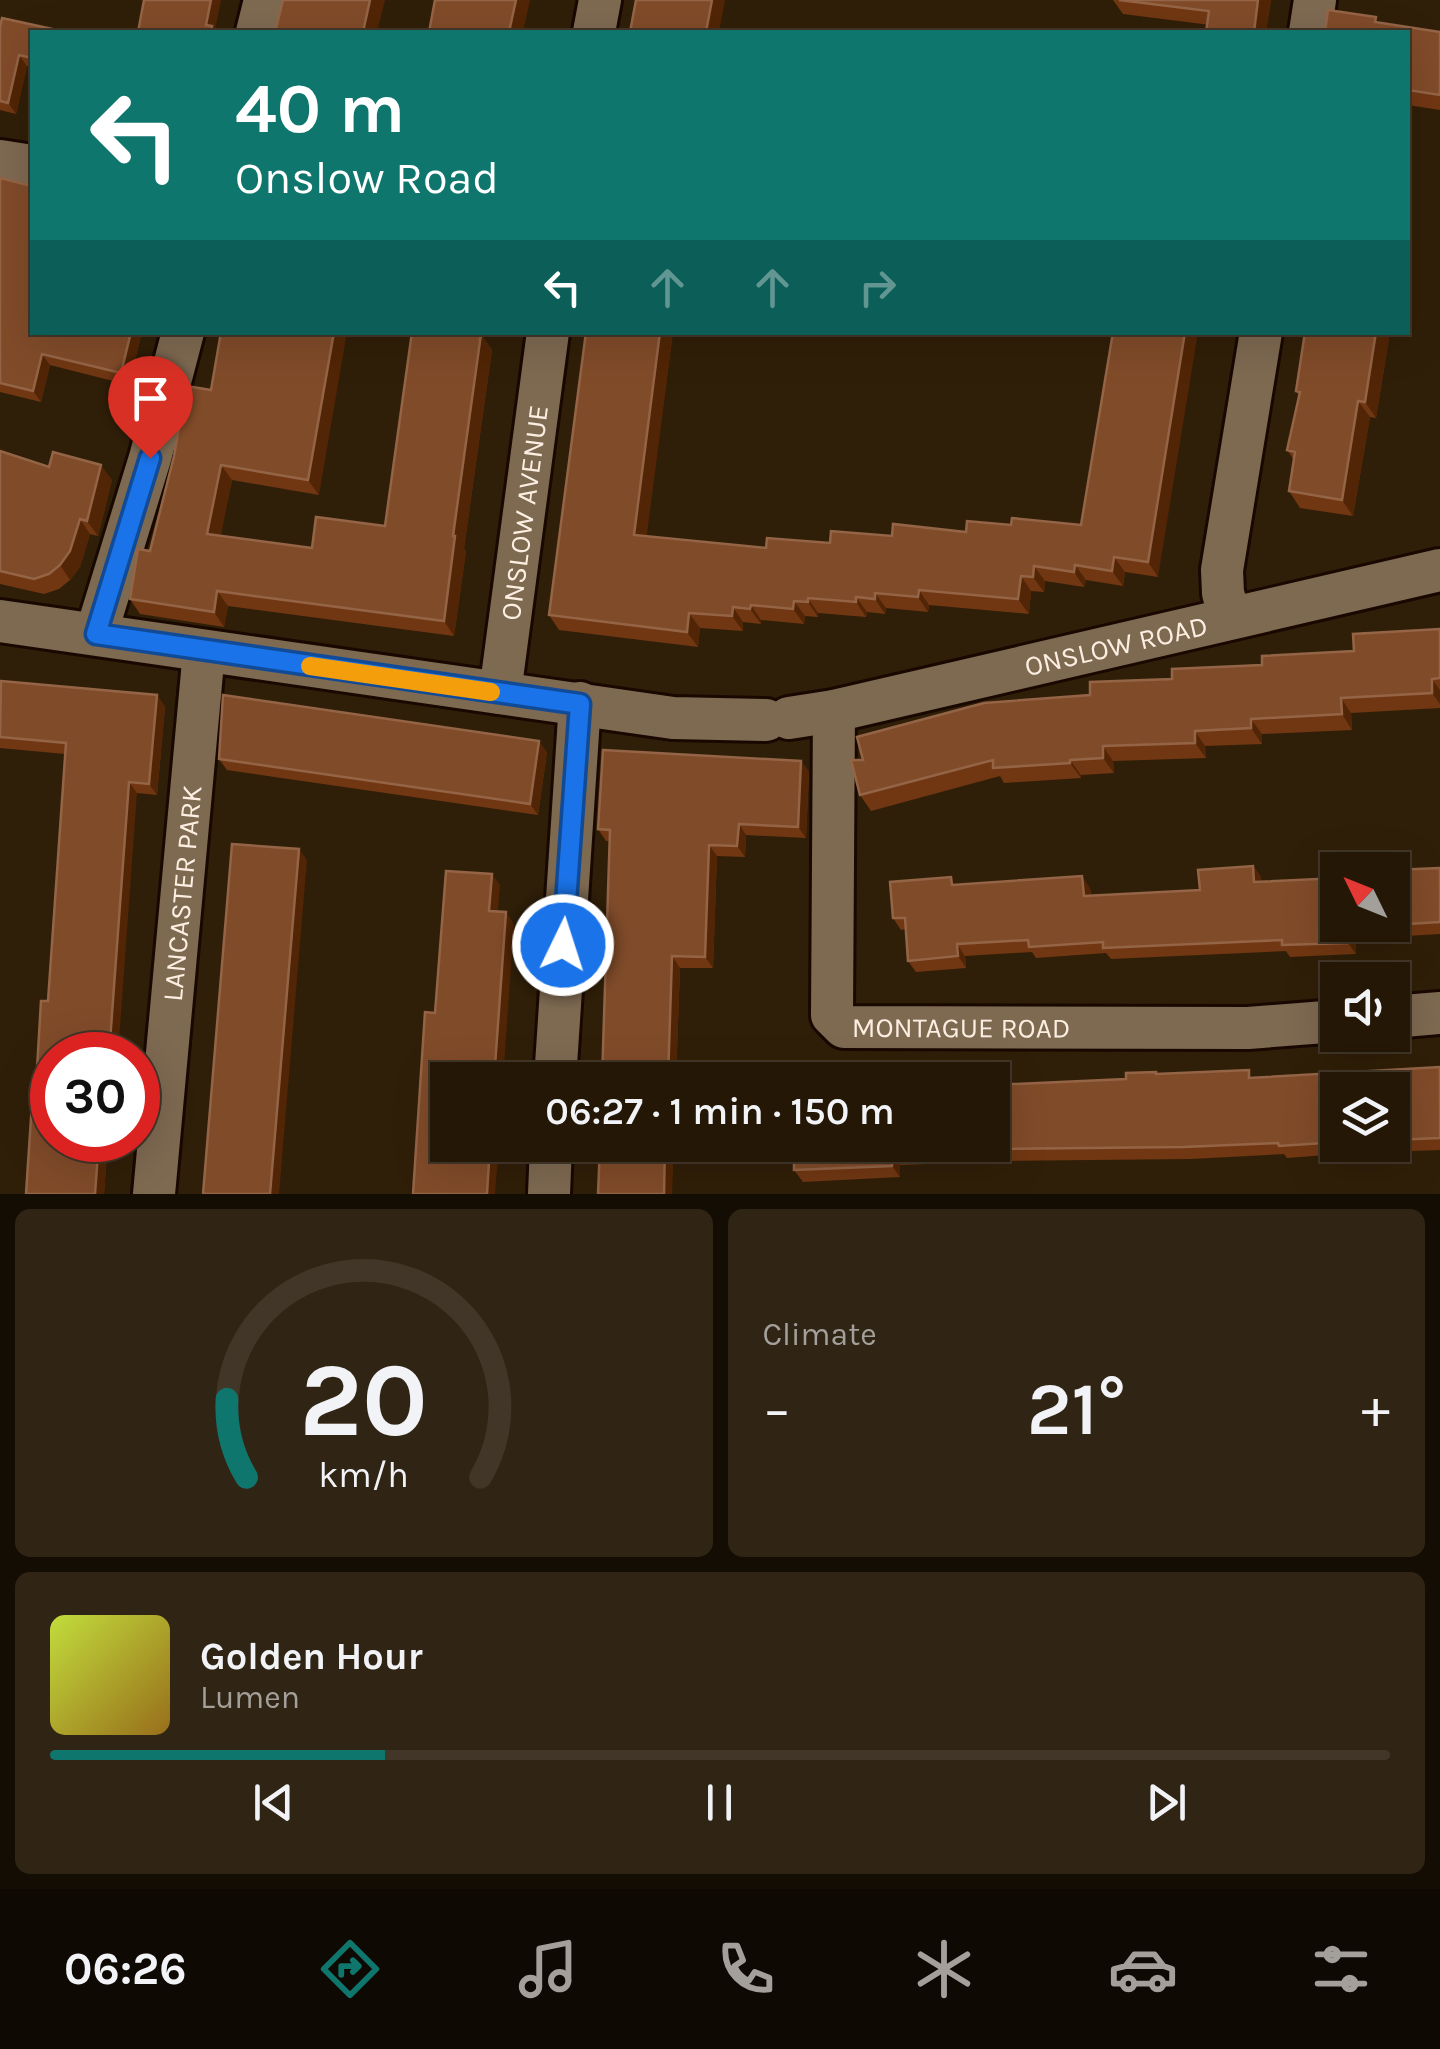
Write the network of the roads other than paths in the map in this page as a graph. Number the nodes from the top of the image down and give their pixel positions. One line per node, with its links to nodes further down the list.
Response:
1 (265, 0): 4 (street)
2 (600, 0): 5 (street)
3 (1315, 0): 6 (street)
4 (258, 30)
5 (594, 30)
6 (1310, 30)
7 (0, 161): 8 (street)
8 (30, 166)
9 (182, 335): 15 (street)
10 (548, 335): 17 (street, ONSLOW AVENUE)
11 (1260, 335): 13 (street)
12 (1440, 570): 13 (street, ONSLOW ROAD)
13 (1230, 618): 19 (street, ONSLOW ROAD)
14 (0, 621): 15 (street, ONSLOW ROAD)
15 (96, 634): 16 (street, ONSLOW ROAD)
16 (204, 651): 17 (street, ONSLOW ROAD); 25 (street, LANCASTER PARK)
17 (500, 693): 18 (street, ONSLOW ROAD)
18 (580, 704): 19 (street, ONSLOW ROAD); 23 (street)
19 (834, 711): 22 (street, MONTAGUE ROAD)
20 (1440, 1013): 21 (street)
21 (1410, 1016)
22 (1320, 1022)
23 (555, 1062)
24 (550, 1162): 26 (street)
25 (154, 1194)
26 (549, 1194)

